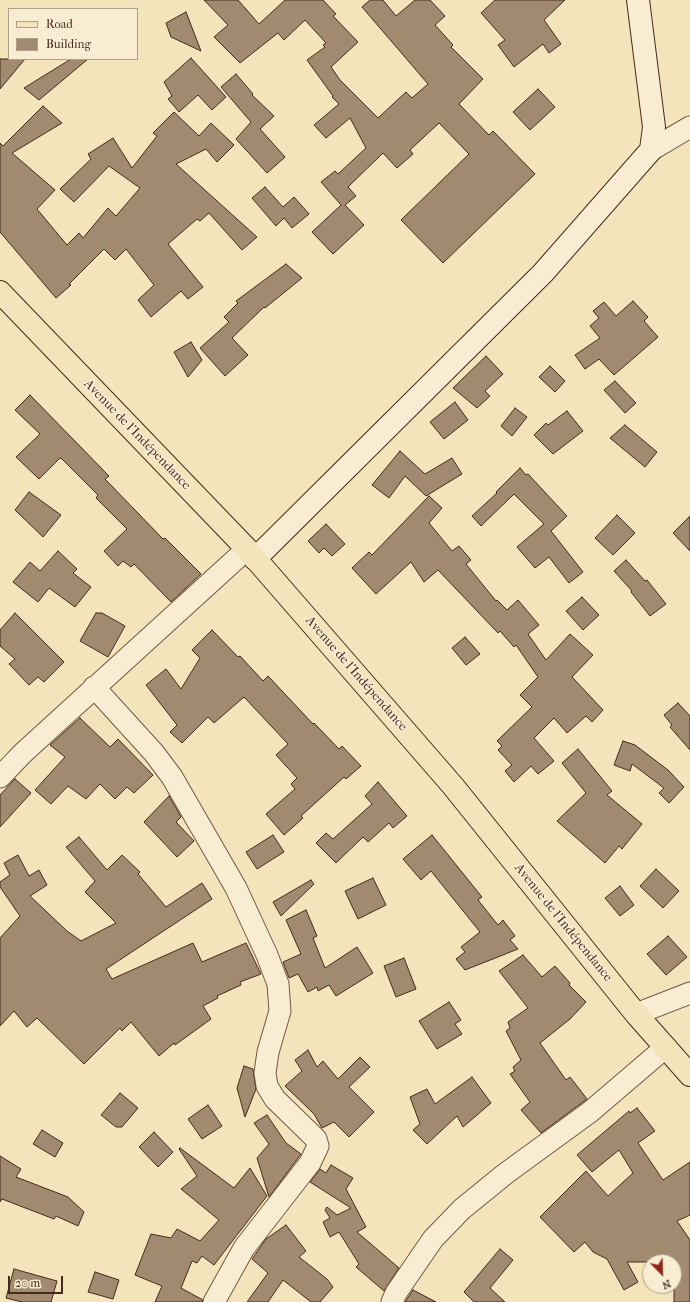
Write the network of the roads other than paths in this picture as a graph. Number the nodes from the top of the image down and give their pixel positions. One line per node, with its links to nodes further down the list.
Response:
1 (638, 0): 3 (street)
2 (690, 127): 3 (street)
3 (650, 150): 5 (street)
4 (0, 292): 5 (main road, Avenue de l'Indépendance)
5 (251, 554): 6 (street); 9 (main road, Avenue de l'Indépendance)
6 (94, 687): 7 (street); 12 (street)
7 (0, 777)
8 (690, 993): 9 (street)
9 (636, 1014): 10 (main road, Avenue de l'Indépendance)
10 (666, 1047): 11 (main road, Avenue de l'Indépendance); 13 (street)
11 (690, 1075)
12 (214, 1302)
13 (392, 1302)

